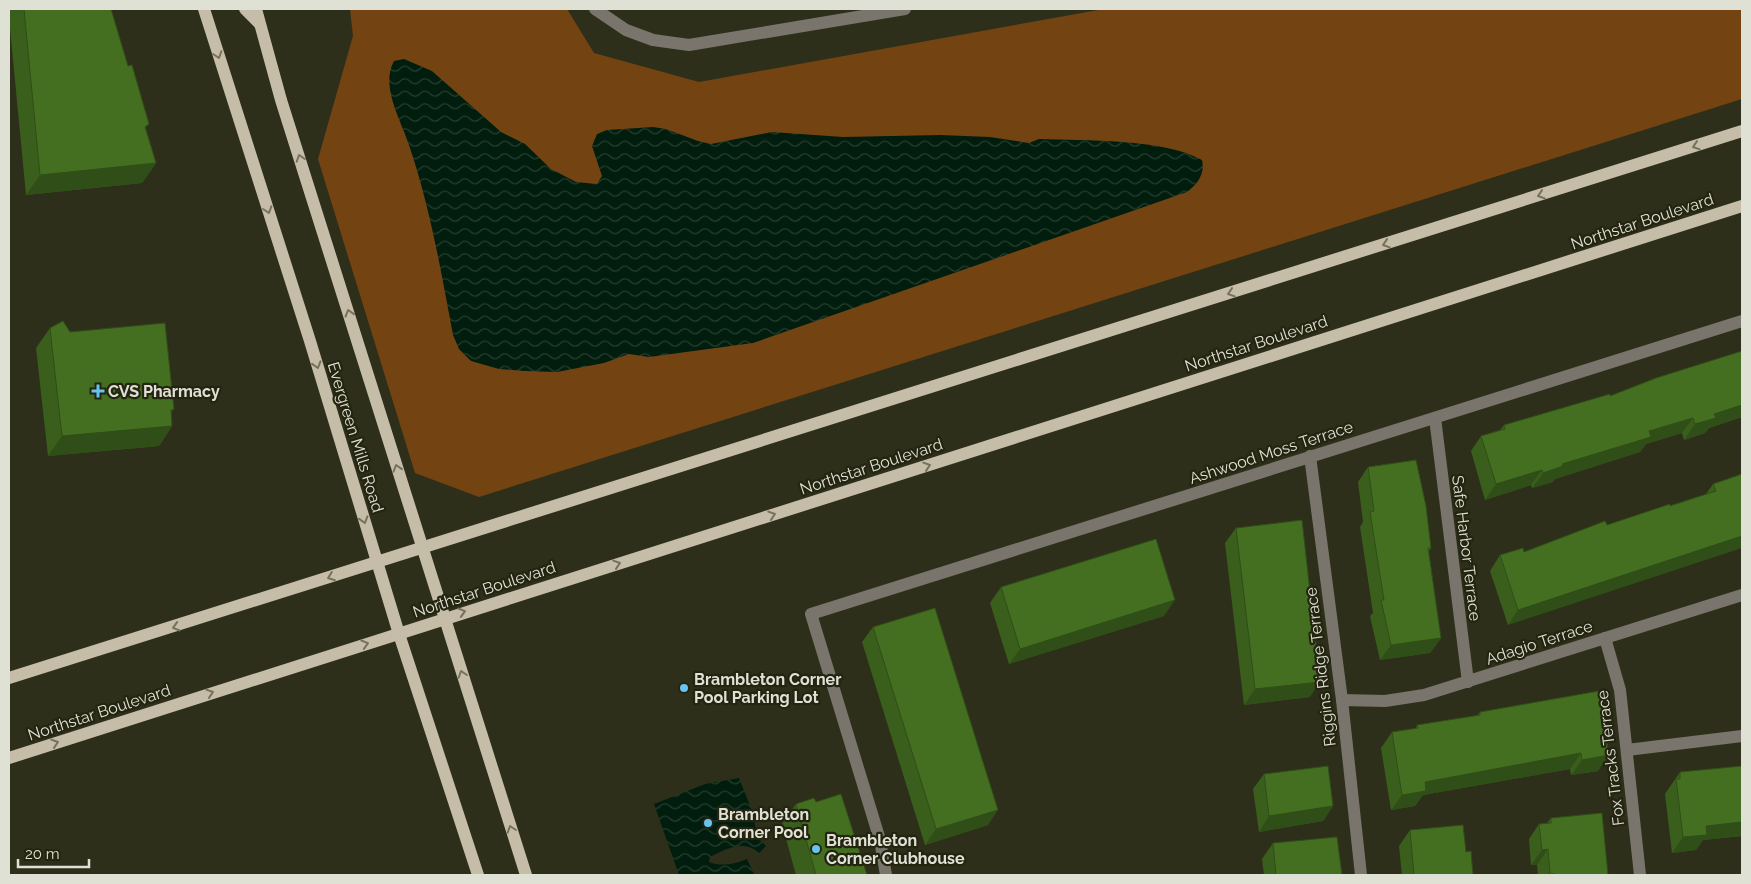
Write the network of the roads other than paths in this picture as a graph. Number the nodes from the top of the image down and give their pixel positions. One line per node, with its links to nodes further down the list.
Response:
1 (204, 9): 13 (main road, Evergreen Mills Road, one-way to 13)
2 (245, 9): 6 (main road)
3 (256, 9): 6 (main road, Evergreen Mills Road)
4 (595, 9): 5 (street)
5 (905, 9)
6 (259, 23): 12 (main road, Evergreen Mills Road, one-way to 6)
7 (1742, 131): 12 (main road, one-way to 12)
8 (1742, 206): 15 (main road, Northstar Boulevard, one-way to 8)
9 (1742, 321): 10 (street, Ashwood Moss Terrace)
10 (1435, 418): 11 (street, Ashwood Moss Terrace); 19 (street, Safe Harbor Terrace)
11 (1310, 456): 20 (street, Riggins Ridge Terrace); 26 (street, Ashwood Moss Terrace)
12 (422, 548): 13 (main road); 15 (main road, Evergreen Mills Road)
13 (377, 561): 16 (main road, Evergreen Mills Road); 18 (main road, one-way to 18)
14 (1742, 595): 17 (street, Adagio Terrace)
15 (444, 618): 16 (main road, Northstar Boulevard); 25 (main road, Evergreen Mills Road, one-way to 15)
16 (399, 634): 23 (main road, Northstar Boulevard, one-way to 16); 24 (main road, Evergreen Mills Road)
17 (1605, 638): 19 (street, Adagio Terrace); 22 (street, Fox Tracks Terrace)
18 (9, 678)
19 (1468, 682): 20 (street, Adagio Terrace)
20 (1342, 700): 27 (street, Riggins Ridge Terrace)
21 (1742, 736): 22 (street)
22 (1627, 750): 28 (street, Fox Tracks Terrace)
23 (9, 758)
24 (478, 875)
25 (526, 875)
26 (886, 875)
27 (1361, 875)
28 (1640, 875)

